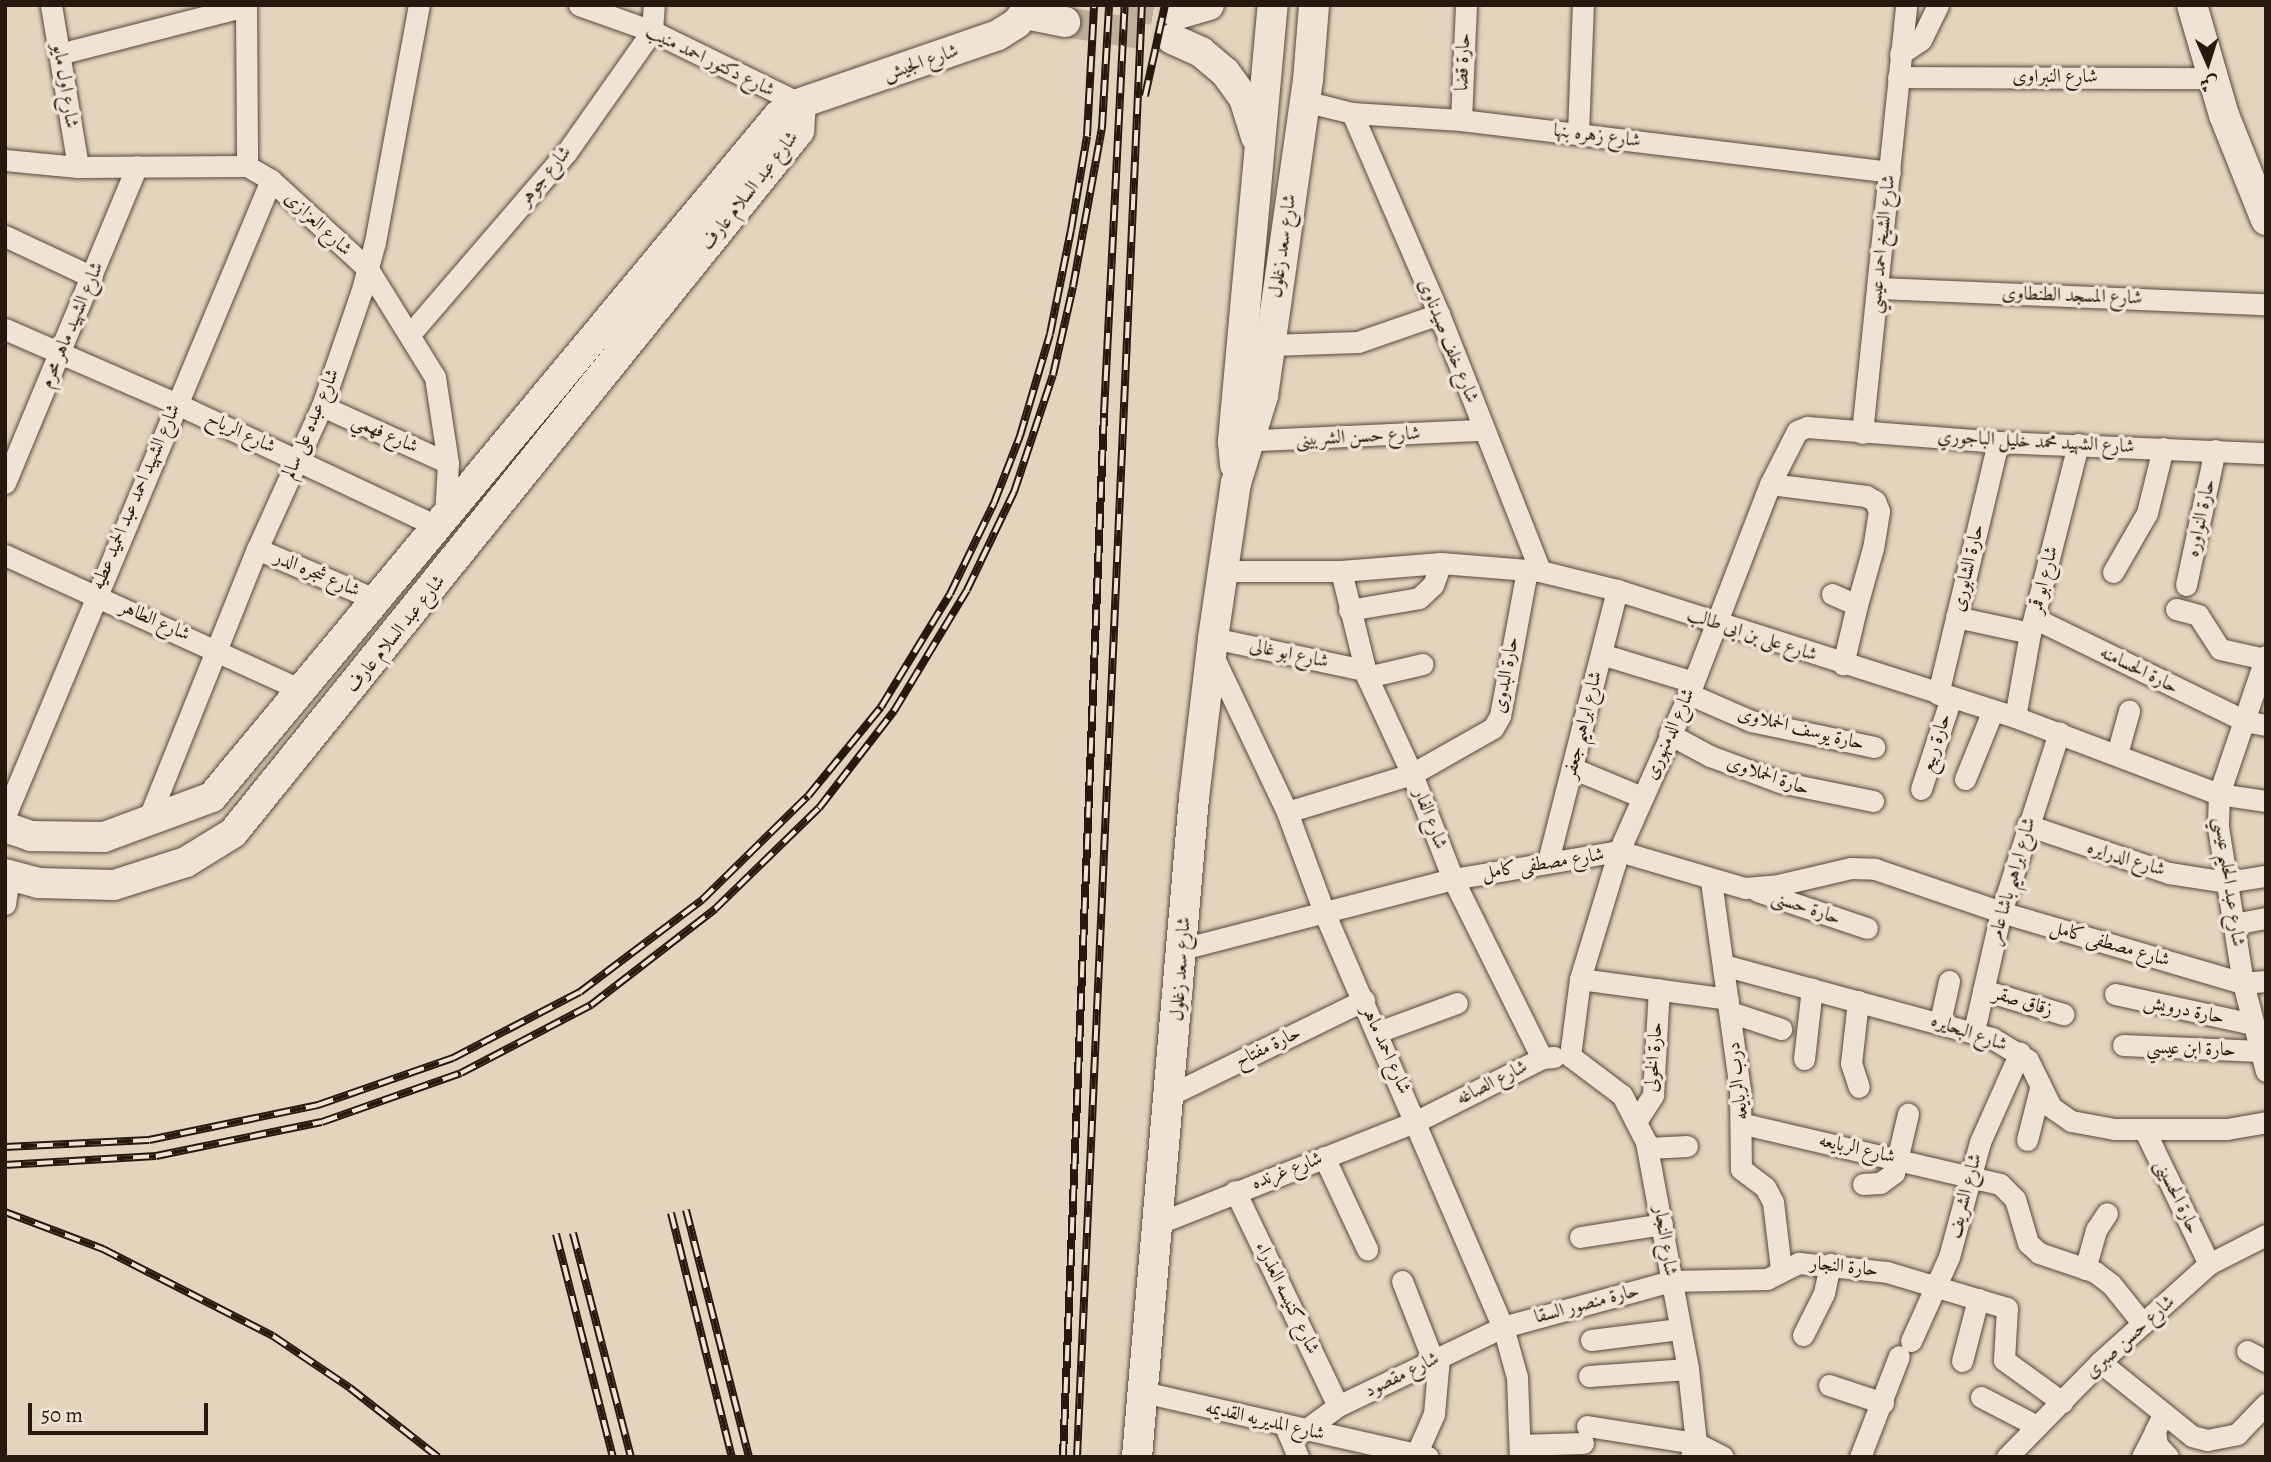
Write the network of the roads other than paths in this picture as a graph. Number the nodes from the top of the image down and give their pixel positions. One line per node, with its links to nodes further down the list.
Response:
1 (51, 5): 17 (street, شارع اول مايو)
2 (419, 5): 35 (street, شارع عبده على سالم)
3 (579, 5): 16 (street, شارع دكتور احمد منيب)
4 (654, 5): 16 (street)
5 (1209, 5): 26 (main road)
6 (1273, 5): 26 (main road, شارع سعد زغلول)
7 (1314, 5): 21 (main road, شارع سعد زغلول)
8 (1466, 5): 24 (street, حارة قضا)
9 (1583, 5): 25 (street)
10 (1906, 5): 18 (street, شارع الشيخ احمد عيسي)
11 (1938, 5): 18 (street)
12 (2192, 5): 20 (main road)
13 (246, 6): 17 (street); 29 (street)
14 (1027, 10): 15 (main road); 22 (main road, شارع الجيش)
15 (1065, 22)
16 (652, 31): 22 (street, شارع دكتور احمد منيب); 41 (street, شارع جوهر)
17 (59, 54): 30 (street, شارع اول مايو)
18 (1899, 54): 19 (street, شارع الشيخ احمد عيسي)
19 (1898, 77): 20 (street, شارع النبراوى); 31 (street, شارع الشيخ احمد عيسي)
20 (2211, 78): 33 (main road)
21 (1304, 101): 23 (street, شارع زهره بنها); 42 (main road, شارع سعد زغلول)
22 (801, 104): 59 (main road, شارع عبد السلام عارف); 60 (main road, شارع عبد السلام عارف)
23 (1352, 113): 24 (street, شارع زهره بنها); 39 (street, شارع خلف صيدناوى)
24 (1461, 120): 25 (street, شارع زهره بنها)
25 (1578, 133): 31 (street, شارع زهره بنها)
26 (1259, 158): 49 (main road, شارع سعد زغلول)
27 (5, 160): 30 (street)
28 (137, 166): 29 (street); 30 (street); 36 (street, شارع الشهيد ماهر محرم)
29 (247, 166): 32 (street, شارع العزازى)
30 (78, 167)
31 (1890, 172): 37 (street, شارع الشيخ احمد عيسي)
32 (271, 180): 35 (street, شارع العزازى); 44 (street, شارع الشهيد احمد عبد الحميد عطيه)
33 (2266, 220)
34 (5, 236): 36 (street)
35 (368, 269): 41 (street, شارع العزازى); 45 (street, شارع عبده على سالم)
36 (92, 277): 43 (street, شارع الشهيد ماهر محرم)
37 (1878, 288): 38 (street, شارع المسجد الطنطاوى); 48 (street, شارع الشيخ احمد عيسي)
38 (2266, 304)
39 (1439, 314): 42 (street); 47 (street, شارع خلف صيدناوى)
40 (5, 329): 43 (street, شارع الرياح)
41 (411, 333): 56 (street, شارع العزازى)
42 (1270, 345): 49 (main road, شارع سعد زغلول)
43 (60, 353): 44 (street, شارع الرياح); 57 (street, شارع الشهيد ماهر محرم)
44 (175, 403): 55 (street, شارع الرياح); 74 (street, شارع الشهيد احمد عبد الحميد عطيه)
45 (322, 406): 55 (street, شارع عبده على سالم); 56 (street, شارع فهمي)
46 (1807, 427): 48 (street, شارع الشهيد محمد خليل الباجوري); 58 (street, شارع الدمنهورى)
47 (1483, 430): 49 (street, شارع حسن الشربينى); 66 (street, شارع خلف صيدناوى)
48 (1862, 433): 50 (street, شارع الشهيد محمد خليل الباجوري)
49 (1242, 442): 67 (main road, شارع سعد زغلول)
50 (1998, 442): 51 (street, شارع الشهيد محمد خليل الباجوري); 79 (street, حارة الشابورى)
51 (2078, 444): 52 (street, شارع الشهيد محمد خليل الباجوري); 81 (street, شارع ابو قمر)
52 (2164, 448): 53 (street, شارع الشهيد محمد خليل الباجوري); 69 (street)
53 (2215, 450): 54 (street, شارع الشهيد محمد خليل الباجوري); 71 (street, حارة النواوره)
54 (2266, 453)
55 (296, 459): 61 (street, شارع الرياح); 62 (street, شارع عبده على سالم)
56 (448, 463): 61 (street, شارع العزازى)
57 (5, 483)
58 (1770, 484): 76 (street); 80 (street, شارع الدمنهورى)
59 (468, 487): 60 (main road); 61 (main road, شارع عبد السلام عارف)
60 (493, 515): 70 (main road, شارع عبد السلام عارف)
61 (441, 521): 64 (main road, شارع عبد السلام عارف)
62 (257, 549): 75 (street, شارع شجره الدر); 83 (street, شارع عبده على سالم)
63 (5, 555): 74 (street, شارع الطاهر)
64 (414, 555): 70 (main road); 75 (main road, شارع عبد السلام عارف)
65 (1441, 563): 66 (street, شارع على بن ابى طالب); 68 (street, شارع على بن ابى طالب); 78 (street)
66 (1533, 570): 72 (street, شارع على بن ابى طالب); 101 (street, حارة البدوى)
67 (1222, 571): 68 (street, شارع على بن ابى طالب); 82 (main road, شارع سعد زغلول)
68 (1341, 571): 78 (street, شارع الفار)
69 (2113, 572)
70 (442, 577): 118 (main road, شارع عبد السلام عارف)
71 (2186, 585)
72 (1617, 590): 80 (street, شارع على بن ابى طالب); 84 (street, شارع ابراهيم جعفر)
73 (1832, 594): 76 (street)
74 (95, 595): 83 (street, شارع الطاهر); 109 (street, شارع الشهيد احمد عبد الحميد عطيه)
75 (377, 600): 90 (main road, شارع عبد السلام عارف)
76 (1857, 605): 87 (street)
77 (2176, 609): 85 (street)
78 (1349, 610): 88 (street, شارع الفار)
79 (1956, 617): 81 (street, حارة الحسامنه); 91 (street, حارة الشابورى)
80 (1713, 622): 87 (street, شارع على بن ابى طالب); 89 (street, شارع الدمنهورى)
81 (2032, 626): 94 (street, شارع ابو قمر); 95 (street, حارة الحسامنه)
82 (1213, 646): 88 (street, شارع ابو غالى); 108 (street, شارع احمد ماهر); 129 (main road, شارع سعد زغلول)
83 (216, 648): 90 (street, شارع الطاهر); 112 (street, شارع عبده على سالم)
84 (1601, 654): 89 (street, حارة يوسف الحملاوى); 100 (street, شارع ابراهيم جعفر)
85 (2265, 658): 95 (street, شارع عبد الحليم عيسي)
86 (1423, 664): 88 (street)
87 (1843, 664): 91 (street, شارع على بن ابى طالب)
88 (1365, 673): 101 (street, شارع الفار)
89 (1691, 688): 97 (street, شارع الدمنهورى); 98 (street, حارة يوسف الحملاوى)
90 (303, 691): 112 (main road, شارع عبد السلام عارف)
91 (1945, 696): 92 (street, شارع على بن ابى طالب); 103 (street, حارة ربيع)
92 (1993, 710): 94 (street, شارع على بن ابى طالب); 102 (street)
93 (2129, 711): 99 (street)
94 (2015, 718): 96 (street, شارع على بن ابى طالب)
95 (2255, 723): 104 (street, شارع عبد الحليم عيسي)
96 (2059, 732): 99 (street, شارع على بن ابى طالب); 110 (street, شارع ابراهيم باشا عامر)
97 (1670, 734): 105 (street, شارع الدمنهورى); 106 (street, حارة الحملاوى)
98 (1874, 747)
99 (2116, 754): 104 (street, شارع على بن ابى طالب)
100 (1572, 768): 105 (street); 115 (street, شارع ابراهيم جعفر)
101 (1412, 774): 108 (street, حارة البدوى); 117 (street, شارع الفار)
102 (1965, 779)
103 (1921, 789)
104 (2219, 794): 107 (street, شارع على بن ابى طالب); 120 (street, شارع عبد الحليم عيسي)
105 (1642, 797): 114 (street, شارع الدمنهورى)
106 (1873, 801)
107 (2266, 801)
108 (1287, 812): 124 (street, شارع احمد ماهر)
109 (5, 816)
110 (2027, 825): 120 (street, شارع الدرايره); 125 (street, شارع ابراهيم باشا عامر)
111 (5, 827): 113 (main road, شارع عبد السلام عارف)
112 (135, 830): 113 (main road, شارع عبد السلام عارف); 118 (main road)
113 (53, 838): 121 (main road)
114 (1619, 851): 115 (street, شارع مصطفى كامل); 119 (street, شارع مصطفى كامل); 131 (street, شارع الدمنهورى)
115 (1548, 861): 117 (street, شارع مصطفى كامل)
116 (2266, 876): 120 (street)
117 (1453, 879): 124 (street, شارع مصطفى كامل); 152 (street, شارع الفار)
118 (132, 881): 121 (main road, شارع عبد السلام عارف)
119 (1711, 881): 123 (street, شارع مصطفى كامل); 130 (street, درب الربايعه)
120 (2227, 882): 127 (street, شارع عبد الحليم عيسي)
121 (38, 883): 122 (main road, شارع عبد السلام عارف)
122 (7, 884)
123 (1745, 888): 125 (street, شارع مصطفى كامل); 128 (street, حارة حسنى)
124 (1324, 912): 129 (street, شارع مصطفى كامل); 139 (street, شارع احمد ماهر)
125 (2001, 912): 134 (street, شارع مصطفى كامل); 137 (street, شارع ابراهيم باشا عامر)
126 (2266, 918): 127 (street)
127 (2234, 924): 134 (street, شارع عبد الحليم عيسي)
128 (1867, 928)
129 (1182, 949): 157 (main road, شارع سعد زغلول)
130 (1723, 965): 135 (street, شارع البحايره); 142 (street, درب الربايعه)
131 (1580, 979): 136 (street); 151 (street, شارع الدمنهورى)
132 (1949, 981): 144 (street)
133 (2266, 981): 134 (street, شارع مصطفى كامل)
134 (2243, 983): 145 (street, شارع عبد الحليم عيسي)
135 (1812, 988): 140 (street, شارع البحايره); 153 (street)
136 (1658, 989): 142 (street); 159 (street, حارة الخولى)
137 (1983, 990): 143 (street, زقاق صقر); 147 (street, شارع ابراهيم باشا عامر)
138 (2115, 994): 145 (street, حارة درويش)
139 (1364, 1000): 148 (street, شارع احمد ماهر); 157 (street, حارة مفتاح)
140 (1858, 1000): 144 (street, شارع البحايره); 155 (street)
141 (1457, 1003): 148 (street)
142 (1729, 1005): 146 (street); 162 (street, درب الربايعه)
143 (2063, 1014)
144 (1940, 1021): 147 (street, شارع البحايره)
145 (2253, 1024): 154 (street, شارع عبد الحليم عيسي)
146 (1781, 1029)
147 (1974, 1031): 150 (street, شارع البحايره)
148 (1378, 1032): 160 (street, شارع احمد ماهر)
149 (2123, 1045): 154 (street, حارة ابن عيسي)
150 (2020, 1052): 156 (street, شارع البحايره); 169 (street, شارع الشريف)
151 (1570, 1056): 152 (street, شارع الصاغه); 159 (street, شارع النجار)
152 (1542, 1058): 160 (street, شارع الصاغه)
153 (1804, 1059)
154 (2263, 1061)
155 (1859, 1087)
156 (2040, 1089): 163 (street, شارع البحايره); 164 (street)
157 (1172, 1094): 173 (main road, شارع سعد زغلول)
158 (1908, 1114): 168 (street)
159 (1637, 1120): 166 (street, شارع النجار)
160 (1417, 1121): 167 (street, شارع غرنده); 187 (street, شارع احمد ماهر)
161 (2266, 1122): 163 (street, شارع البحايره)
162 (1744, 1124): 168 (street, شارع الربايعه); 180 (street, درب الربايعه)
163 (2144, 1129): 179 (street, حارة الحسينى)
164 (2027, 1140)
165 (1687, 1146): 166 (street)
166 (1648, 1148): 174 (street, شارع النجار)
167 (1324, 1157): 171 (street, شارع غرنده); 177 (street)
168 (1899, 1159): 169 (street, شارع الربايعه); 170 (street)
169 (1971, 1175): 181 (street, شارع الربايعه); 184 (street, شارع الشريف)
170 (1863, 1184)
171 (1235, 1191): 173 (street, شارع غرنده); 202 (street, شارع كنيسه العذراء)
172 (2107, 1213): 181 (street)
173 (1159, 1223): 197 (main road, شارع سعد زغلول)
174 (1662, 1224): 175 (street); 183 (street, شارع النجار)
175 (1580, 1237)
176 (2261, 1242): 179 (street, شارع حسن صبرى)
177 (1367, 1249)
178 (1830, 1264): 180 (street, حارة النجار); 184 (street, حارة النجار); 189 (street)
179 (2209, 1264): 186 (street, شارع حسن صبرى)
180 (1781, 1269): 183 (street, حارة النجار)
181 (2085, 1269): 186 (street, شارع الربايعه)
182 (1402, 1281): 191 (street)
183 (1671, 1281): 187 (street, حارة منصور السقا); 188 (street, شارع النجار)
184 (1936, 1285): 185 (street, حارة النجار); 200 (street, شارع الشريف)
185 (1978, 1299): 192 (street); 199 (street, حارة النجار)
186 (2143, 1324): 193 (street, شارع حسن صبرى)
187 (1503, 1326): 191 (street, شارع مقصود); 207 (street, شارع احمد ماهر)
188 (1679, 1329): 190 (street); 194 (street, شارع النجار)
189 (1803, 1335)
190 (1591, 1340)
191 (1436, 1359): 202 (street, شارع مقصود); 208 (street)
192 (1962, 1361)
193 (2100, 1362): 199 (street, شارع حسن صبرى); 203 (street)
194 (1688, 1369): 195 (street); 206 (street, شارع النجار)
195 (1589, 1376)
196 (1829, 1385): 200 (street)
197 (1143, 1392): 205 (street, شارع المديريه القديمه); 209 (main road, شارع سعد زغلول)
198 (1981, 1397): 204 (street)
199 (2062, 1402): 204 (street, شارع حسن صبرى)
200 (1883, 1403): 212 (street, شارع الشريف)
201 (2266, 1404): 203 (street)
202 (1338, 1406): 205 (street, شارع مقصود)
203 (2159, 1423): 214 (street); 215 (street)
204 (2037, 1426): 213 (street, شارع حسن صبرى)
205 (1294, 1429): 208 (street, شارع المديريه القديمه); 210 (street)
206 (1693, 1450): 207 (street); 211 (street)
207 (1520, 1451)
208 (1420, 1455)
209 (1137, 1457)
210 (1298, 1457)
211 (1723, 1457)
212 (1860, 1457)
213 (2007, 1457)
214 (2142, 1457)
215 (2168, 1457)

